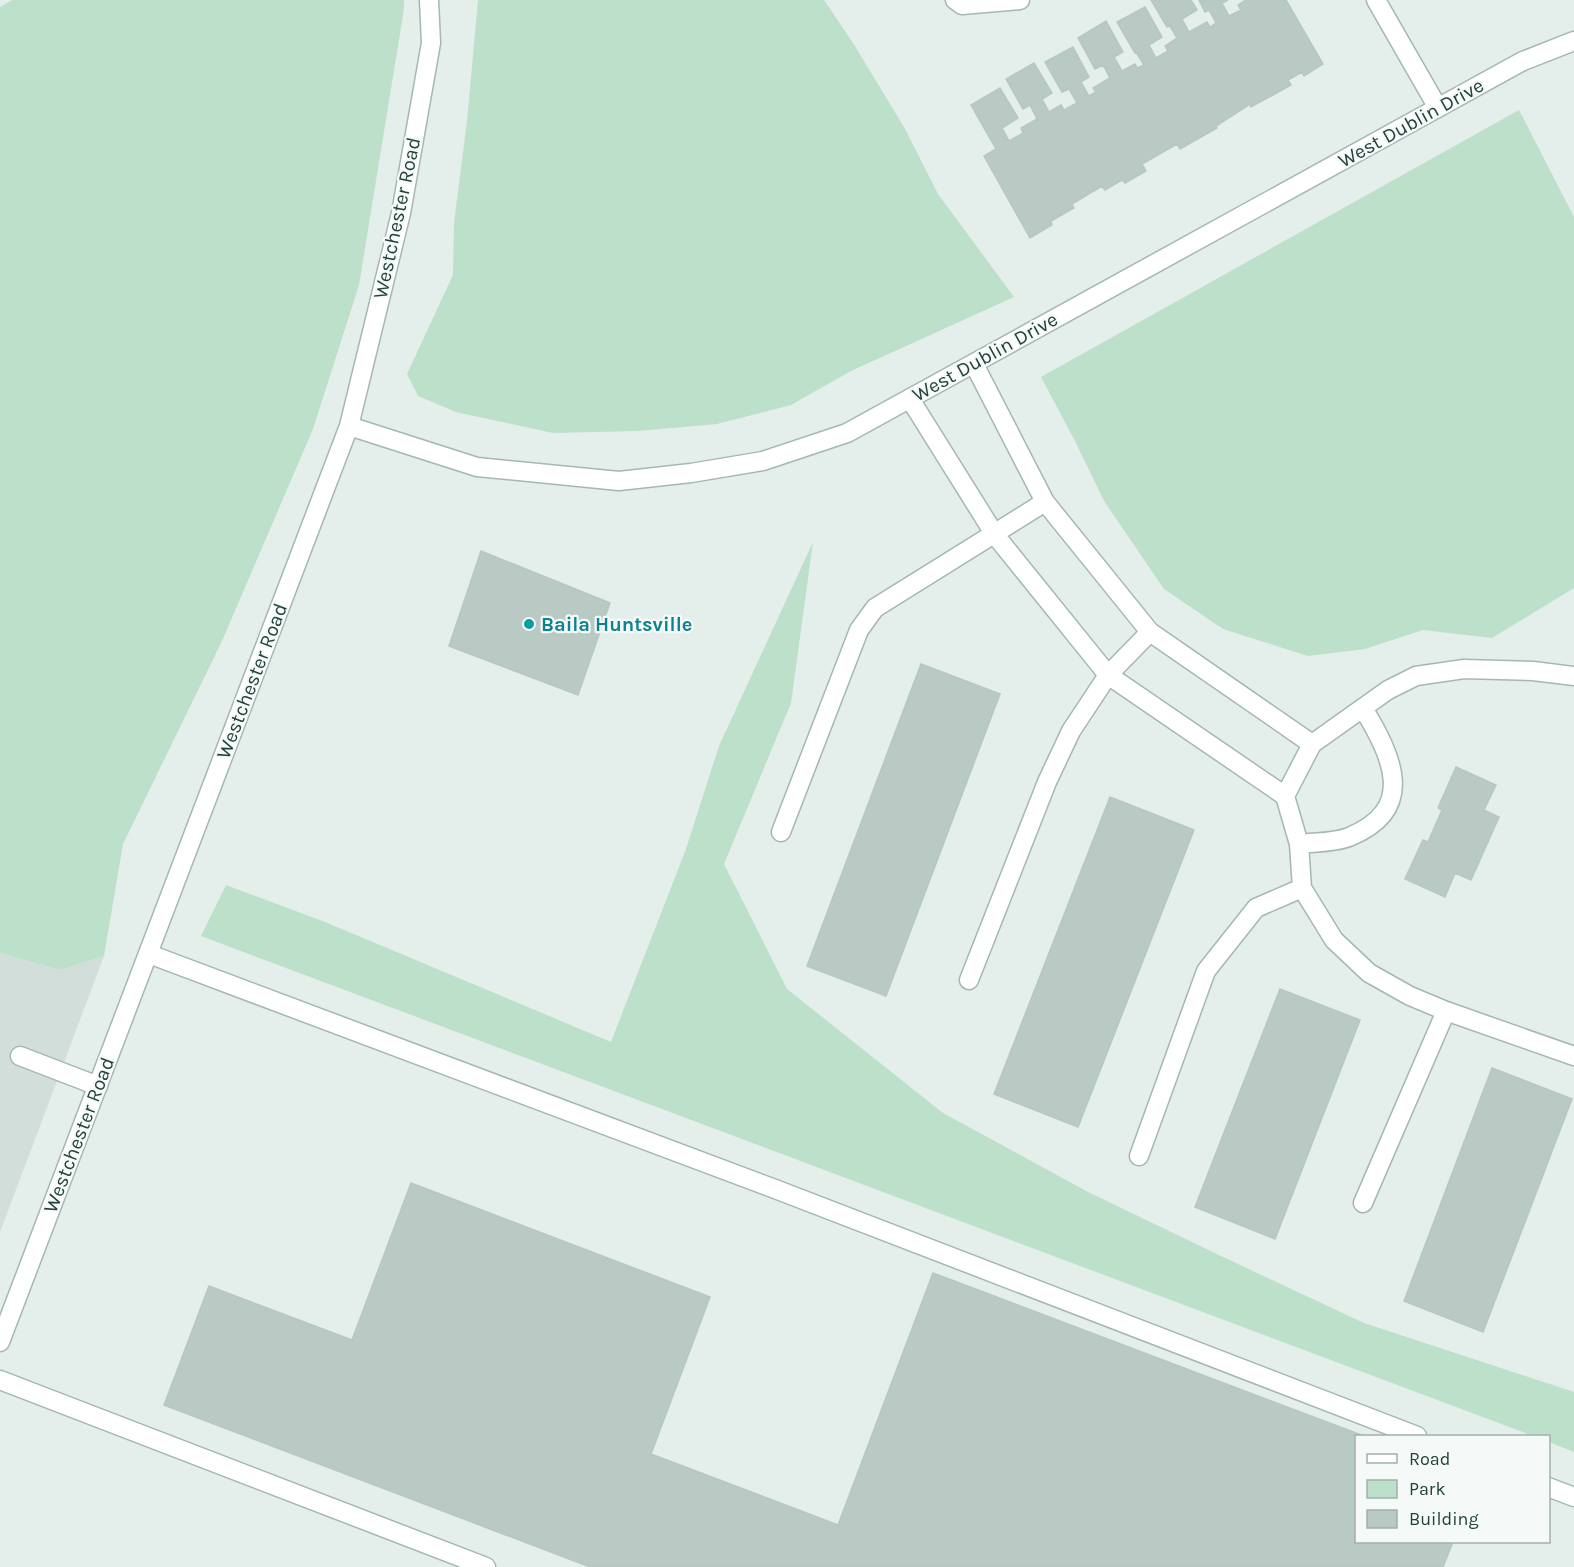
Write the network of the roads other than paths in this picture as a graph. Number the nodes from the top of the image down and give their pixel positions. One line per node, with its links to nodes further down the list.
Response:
1 (429, 0): 9 (street, Westchester Road)
2 (955, 0): 3 (street)
3 (1020, 0)
4 (1376, 0): 6 (street)
5 (1574, 41): 6 (street, West Dublin Drive)
6 (1438, 108): 7 (street, West Dublin Drive)
7 (974, 364): 8 (street, West Dublin Drive); 10 (street)
8 (910, 399): 9 (street, West Dublin Drive); 11 (street)
9 (349, 426): 21 (street, Westchester Road)
10 (1045, 502): 11 (street); 12 (street)
11 (995, 535): 13 (street); 18 (street)
12 (1150, 632): 13 (street); 16 (street)
13 (1108, 675): 17 (street); 22 (street)
14 (1574, 676): 15 (street)
15 (1363, 708): 16 (street); 19 (street)
16 (1312, 744): 17 (street)
17 (1285, 796): 19 (street)
18 (781, 832)
19 (1299, 844): 20 (street)
20 (1302, 888): 23 (street); 27 (street)
21 (148, 954): 26 (street, Westchester Road); 31 (street)
22 (969, 980)
23 (1446, 1011): 25 (street); 28 (street)
24 (20, 1056): 26 (street)
25 (1574, 1056)
26 (98, 1086): 29 (street, Westchester Road)
27 (1140, 1156)
28 (1363, 1203)
29 (0, 1342)
30 (0, 1380): 34 (street)
31 (1412, 1435)
32 (1550, 1488): 33 (street)
33 (1574, 1497)
34 (486, 1567)

